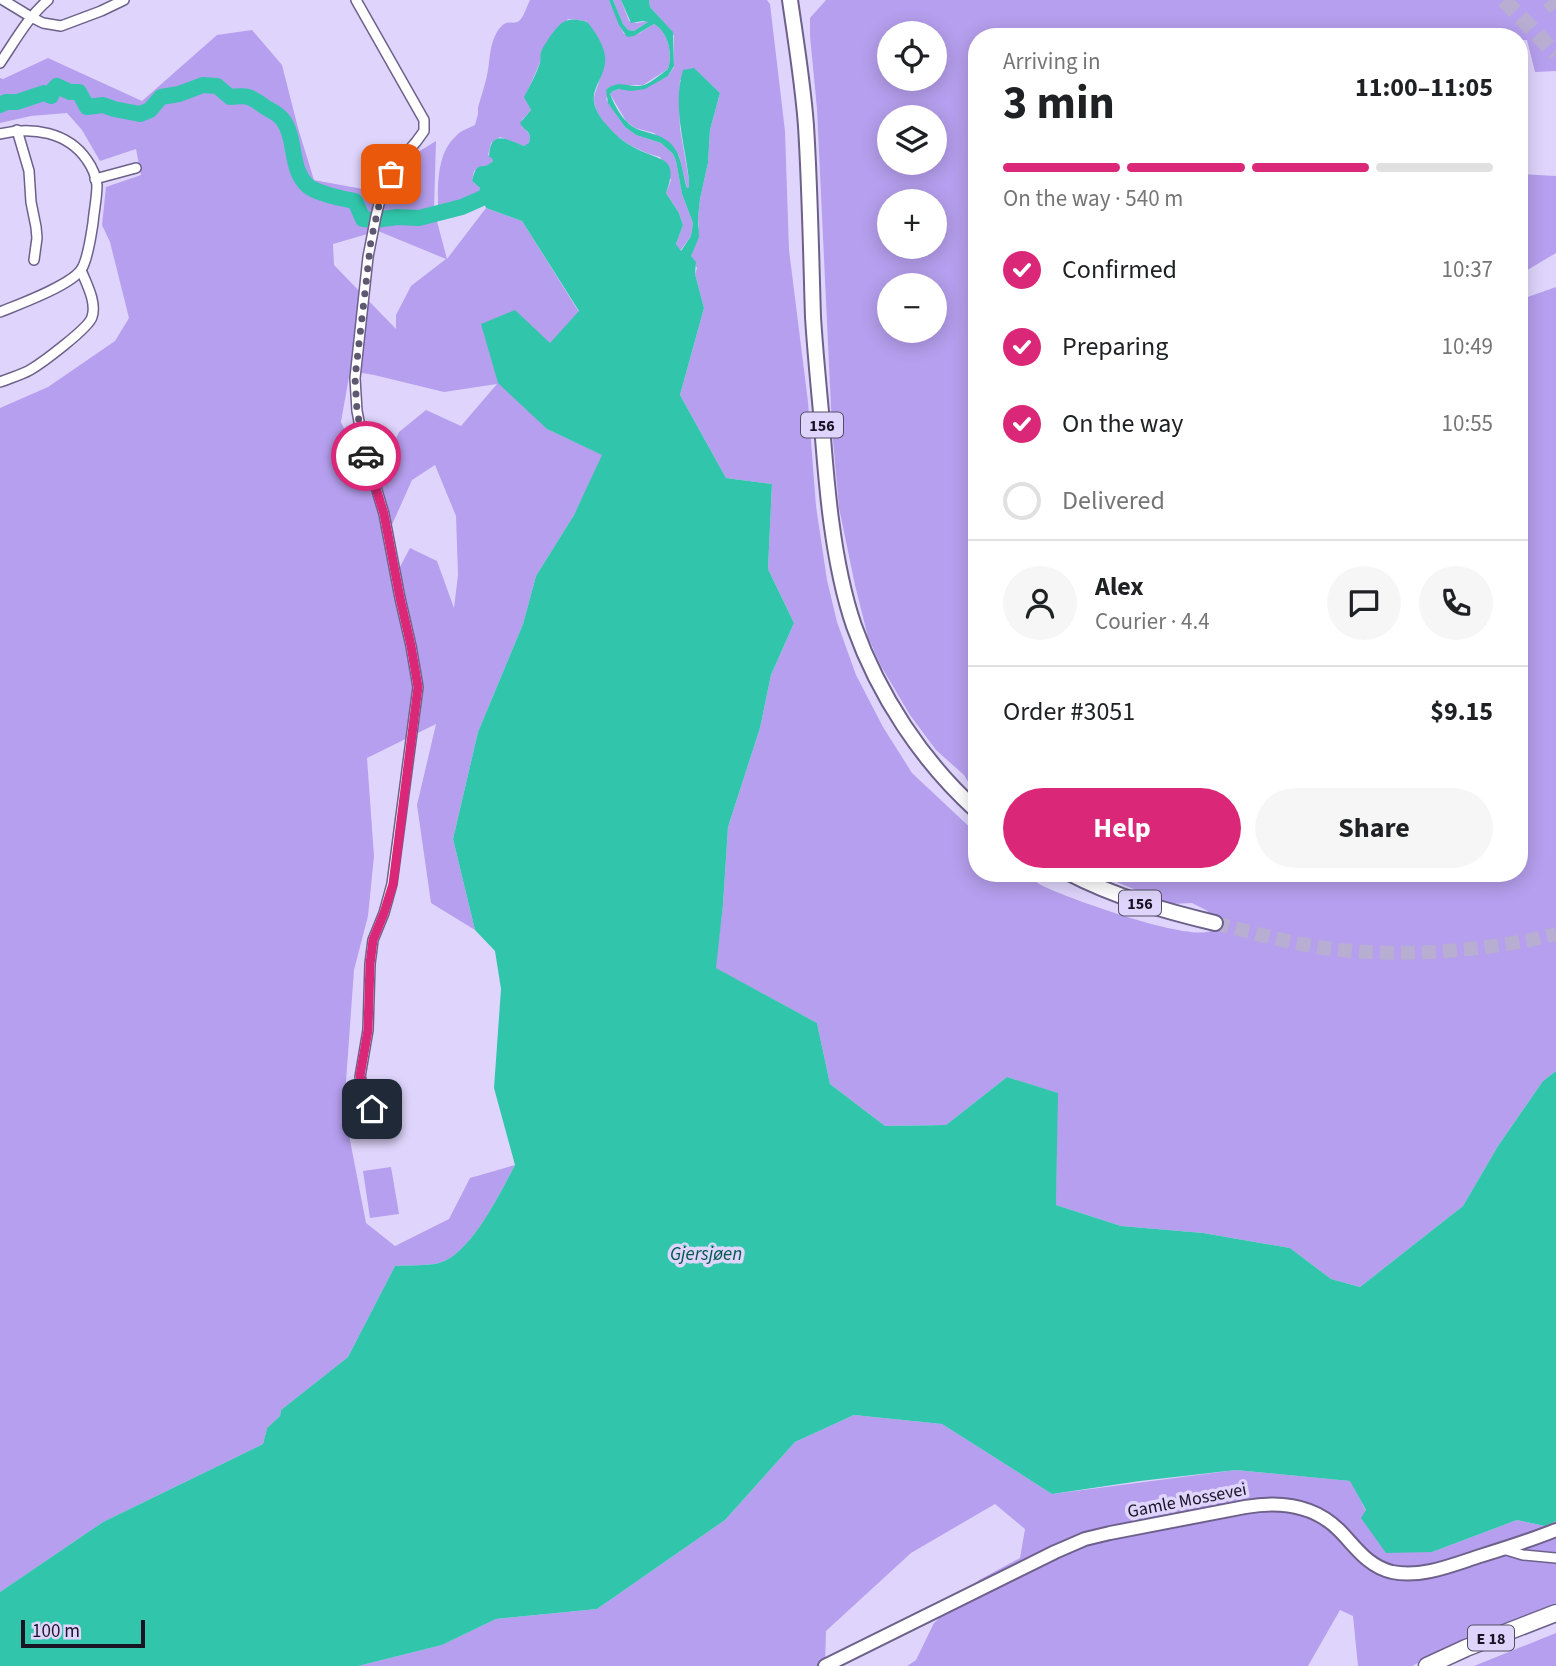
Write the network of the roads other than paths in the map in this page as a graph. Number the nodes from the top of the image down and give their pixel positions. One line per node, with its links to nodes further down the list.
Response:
1 (3, 0): 6 (street)
2 (48, 0): 6 (street)
3 (124, 0): 6 (street)
4 (356, 0): 19 (street)
5 (790, 0): 16 (main road, 156)
6 (31, 18): 7 (street)
7 (0, 63)
8 (17, 130): 9 (street); 11 (street); 12 (street)
9 (0, 134)
10 (136, 168): 11 (street)
11 (96, 179): 13 (street)
12 (34, 260)
13 (81, 270): 14 (street); 15 (street)
14 (0, 312)
15 (0, 382)
16 (968, 802)
17 (1088, 882): 18 (main road, 156)
18 (1215, 923)
19 (372, 1109)
20 (1556, 1530): 21 (main road, Gamle Mossevei)
21 (1503, 1549): 22 (street); 25 (main road, Gamle Mossevei)
22 (1556, 1558)
23 (1556, 1613): 26 (highway, E 18)
24 (1556, 1620): 27 (highway, E 18)
25 (825, 1666)
26 (1426, 1666)
27 (1443, 1666)

